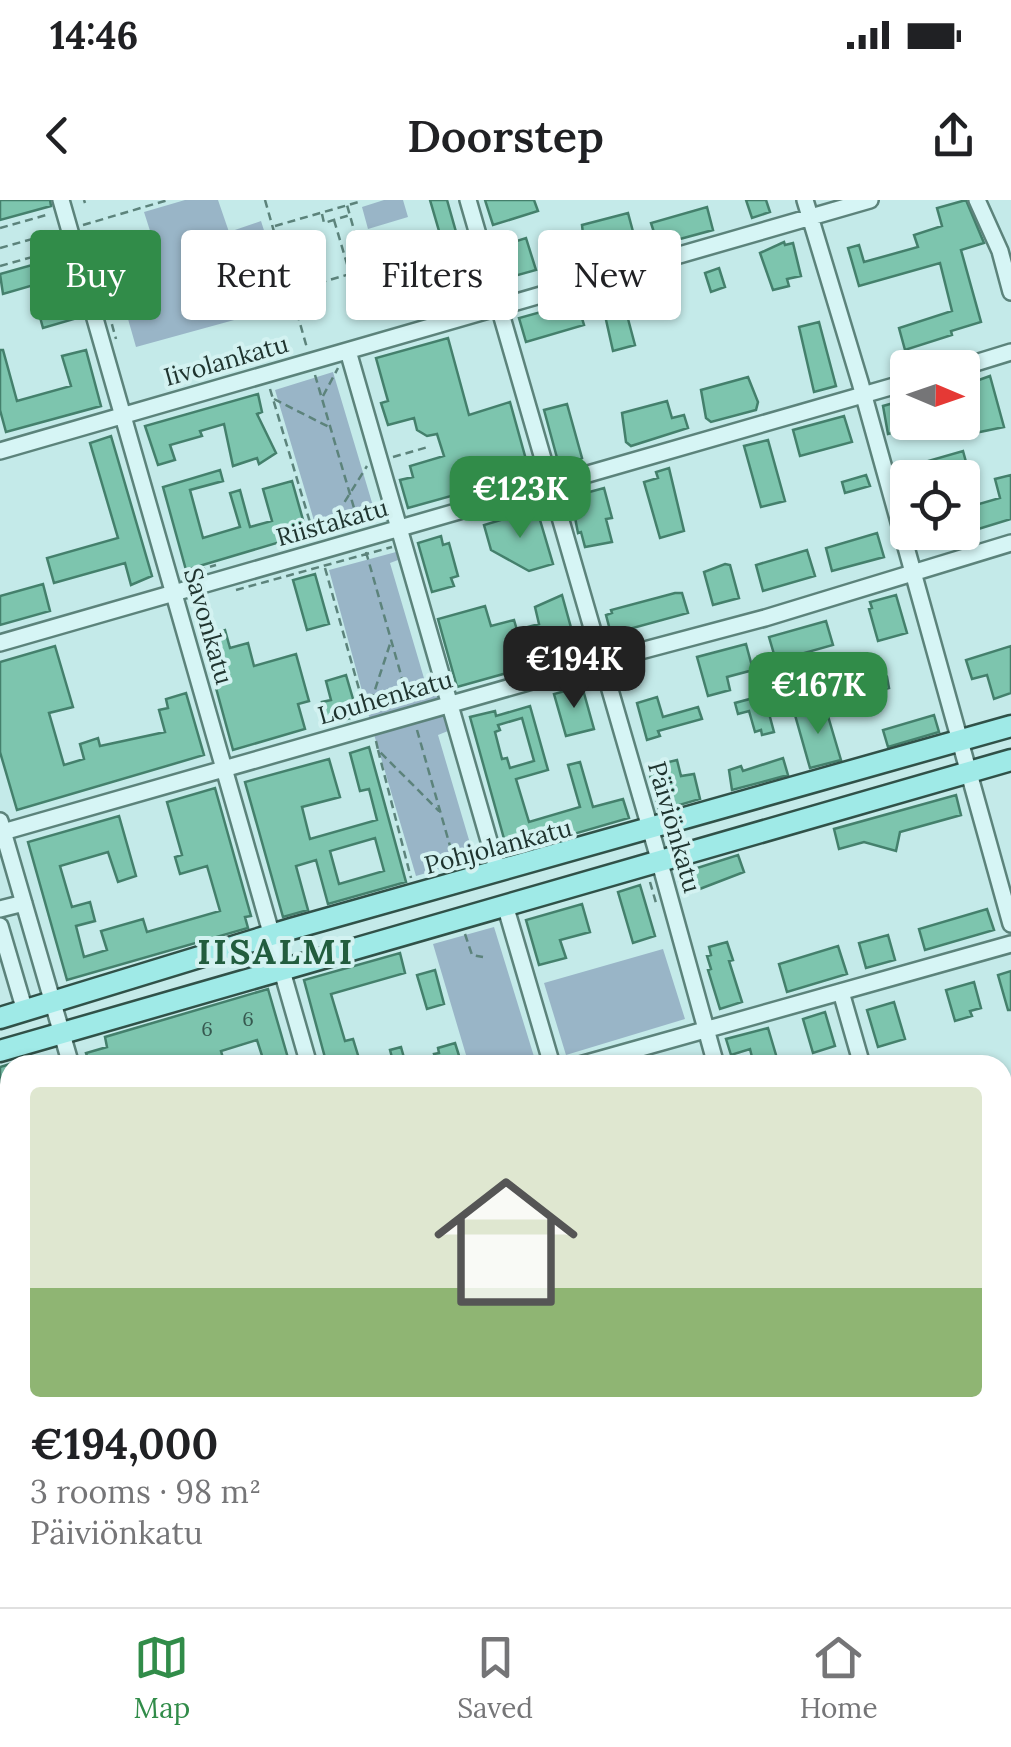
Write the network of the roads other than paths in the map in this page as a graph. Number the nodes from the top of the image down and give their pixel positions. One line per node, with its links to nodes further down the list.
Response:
1 (62, 200): 17 (street, Savonkatu)
2 (468, 200): 7 (street, Päiviönkatu)
3 (805, 200): 6 (street)
4 (870, 200): 6 (street, Iivolankatu)
5 (978, 200): 8 (street)
6 (810, 217): 9 (street, Iivolankatu); 16 (street)
7 (477, 230)
8 (1011, 292)
9 (518, 302)
10 (454, 320): 12 (street, Iivolankatu)
11 (503, 320): 19 (street, Päiviönkatu)
12 (348, 351): 17 (street, Iivolankatu); 20 (street)
13 (1011, 352): 14 (street)
14 (980, 362)
15 (890, 387): 16 (street, Riistakatu)
16 (864, 395): 19 (street, Riistakatu); 22 (street)
17 (122, 416): 18 (street, Iivolankatu); 23 (street, Savonkatu)
18 (0, 451)
19 (550, 485): 20 (street, Riistakatu); 25 (street, Päiviönkatu)
20 (398, 529): 23 (street, Riistakatu); 26 (street)
21 (1011, 543): 22 (street, Louhenkatu)
22 (912, 573): 25 (street, Louhenkatu); 28 (street)
23 (174, 593): 24 (street, Riistakatu); 30 (street, Savonkatu)
24 (0, 643)
25 (601, 662): 26 (street, Louhenkatu); 33 (street, Päiviönkatu)
26 (449, 705): 30 (street, Louhenkatu); 35 (street)
27 (1011, 726): 28 (main road, Pohjolankatu)
28 (959, 741): 31 (street); 33 (main road, Pohjolankatu)
29 (1011, 760): 31 (main road)
30 (224, 768): 32 (street, Louhenkatu); 41 (street, Savonkatu)
31 (968, 773): 34 (main road); 39 (street)
32 (2, 826): 36 (street)
33 (650, 829): 34 (street, Päiviönkatu); 35 (main road, Pohjolankatu)
34 (659, 861): 37 (main road); 48 (street, Päiviönkatu)
35 (498, 872): 41 (main road, Pohjolankatu)
36 (24, 903): 38 (street); 45 (street)
37 (504, 905): 43 (main road); 53 (street)
38 (0, 909)
39 (1011, 924)
40 (0, 926): 46 (street)
41 (271, 936): 43 (street, Savonkatu); 45 (main road, Pohjolankatu)
42 (1011, 944): 44 (street)
43 (280, 969): 49 (main road); 52 (street, Savonkatu)
44 (842, 992): 48 (street); 56 (street)
45 (53, 1003): 46 (main road, Pohjolankatu); 49 (street)
46 (25, 1011): 47 (main road, Pohjolankatu)
47 (0, 1018)
48 (706, 1032): 54 (street); 55 (street, Päiviönkatu)
49 (62, 1033): 50 (main road); 51 (street)
50 (0, 1050)
51 (69, 1055)
52 (306, 1055)
53 (549, 1055)
54 (618, 1055)
55 (713, 1055)
56 (859, 1055)

